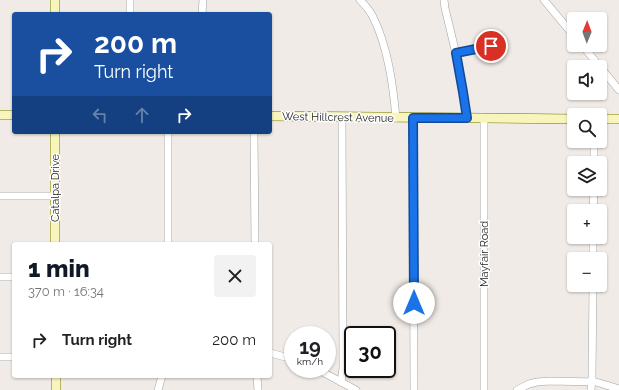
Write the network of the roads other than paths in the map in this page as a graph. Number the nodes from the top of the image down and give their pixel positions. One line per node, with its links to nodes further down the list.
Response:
1 (55, 0): 7 (street)
2 (130, 0): 8 (street)
3 (202, 0): 9 (street)
4 (360, 0): 19 (street)
5 (444, 0): 13 (street)
6 (544, 0): 10 (street)
7 (55, 12)
8 (130, 12)
9 (202, 12)
10 (567, 28)
11 (500, 40): 13 (street)
12 (588, 52): 14 (street)
13 (456, 53): 21 (street)
14 (619, 90)
15 (0, 115): 16 (street)
16 (12, 115)
17 (272, 116): 18 (street, West Hillcrest Avenue)
18 (342, 117): 19 (street, West Hillcrest Avenue); 45 (street)
19 (396, 118): 20 (street, West Hillcrest Avenue)
20 (413, 118): 21 (street, West Hillcrest Avenue); 52 (street)
21 (467, 118): 22 (street, West Hillcrest Avenue)
22 (484, 118): 23 (street, West Hillcrest Avenue); 53 (street, Mayfair Road)
23 (567, 119)
24 (607, 119): 25 (street)
25 (619, 119)
26 (55, 134): 30 (street, Catalpa Drive)
27 (168, 134): 32 (street)
28 (254, 134): 33 (street)
29 (0, 196): 30 (street)
30 (55, 196): 31 (street, Catalpa Drive)
31 (55, 242)
32 (168, 242)
33 (255, 242)
34 (0, 277): 35 (street)
35 (12, 277)
36 (593, 292): 46 (street)
37 (272, 354): 40 (street)
38 (0, 357): 39 (street)
39 (12, 357)
40 (284, 357)
41 (56, 378): 49 (street)
42 (161, 378): 50 (street)
43 (257, 378): 51 (street)
44 (334, 378): 45 (street)
45 (341, 382): 47 (street)
46 (591, 382): 48 (street); 54 (street); 55 (street)
47 (353, 389)
48 (619, 389)
49 (56, 390)
50 (158, 390)
51 (258, 390)
52 (414, 390)
53 (484, 390)
54 (517, 390)
55 (591, 390)

